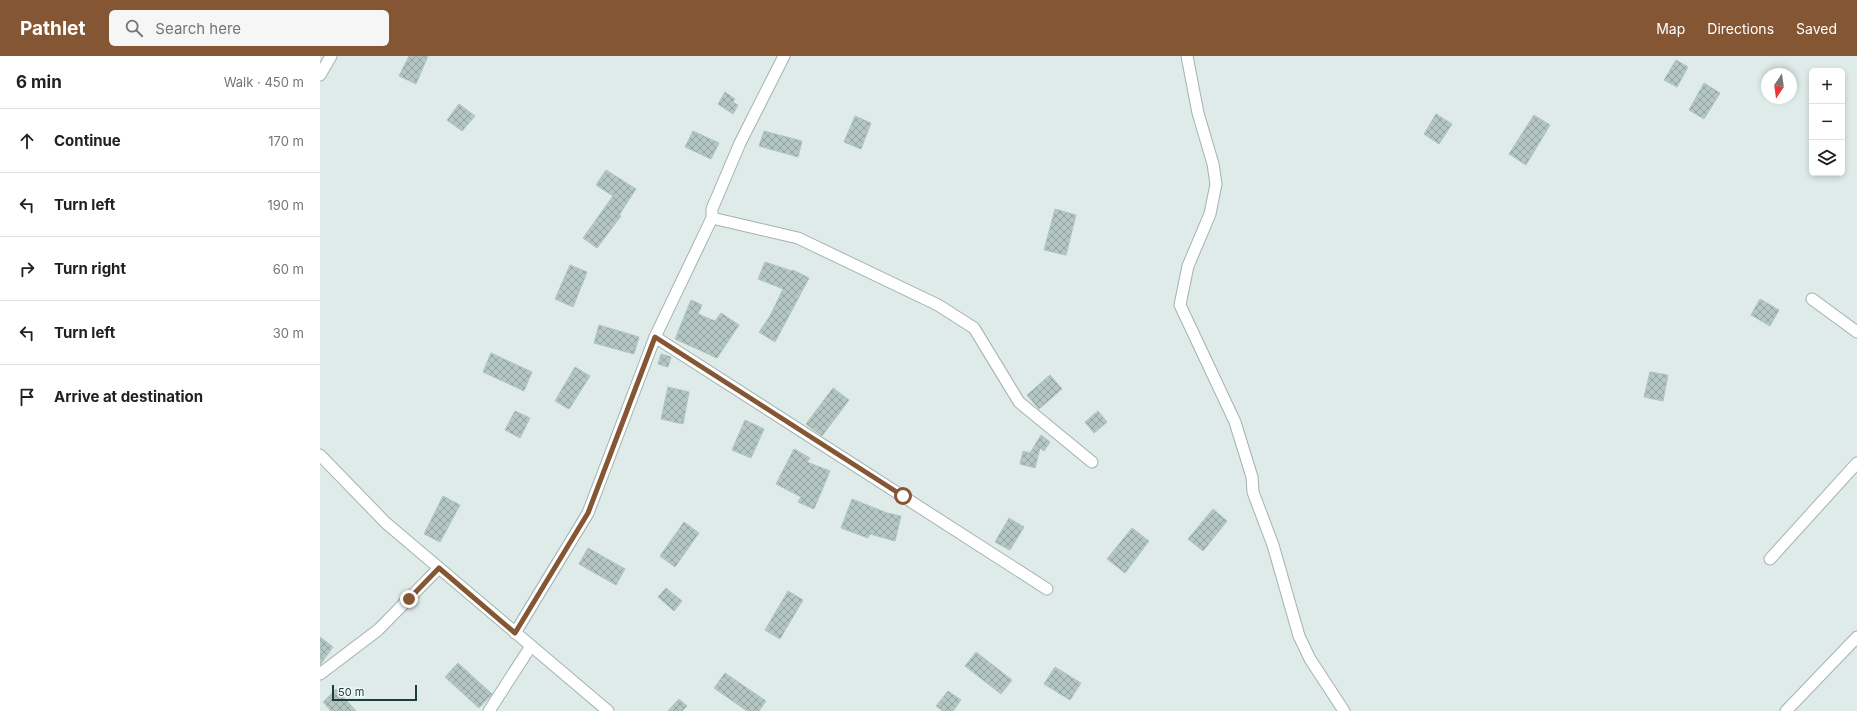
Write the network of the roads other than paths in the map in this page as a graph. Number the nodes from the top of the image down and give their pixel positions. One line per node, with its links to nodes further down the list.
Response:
1 (331, 56): 4 (street)
2 (784, 56): 5 (street)
3 (1187, 56): 21 (street)
4 (320, 75)
5 (712, 218): 8 (street); 10 (street)
6 (1812, 299): 7 (street)
7 (1857, 332)
8 (655, 337): 14 (street); 15 (street)
9 (320, 455): 13 (street)
10 (1092, 462)
11 (1857, 463): 12 (street)
12 (1770, 559)
13 (439, 568): 15 (street); 18 (street)
14 (1047, 588)
15 (515, 633): 17 (street)
16 (1857, 637): 22 (street)
17 (531, 646): 19 (street); 20 (street)
18 (320, 674)
19 (489, 711)
20 (608, 711)
21 (1344, 711)
22 (1786, 711)

